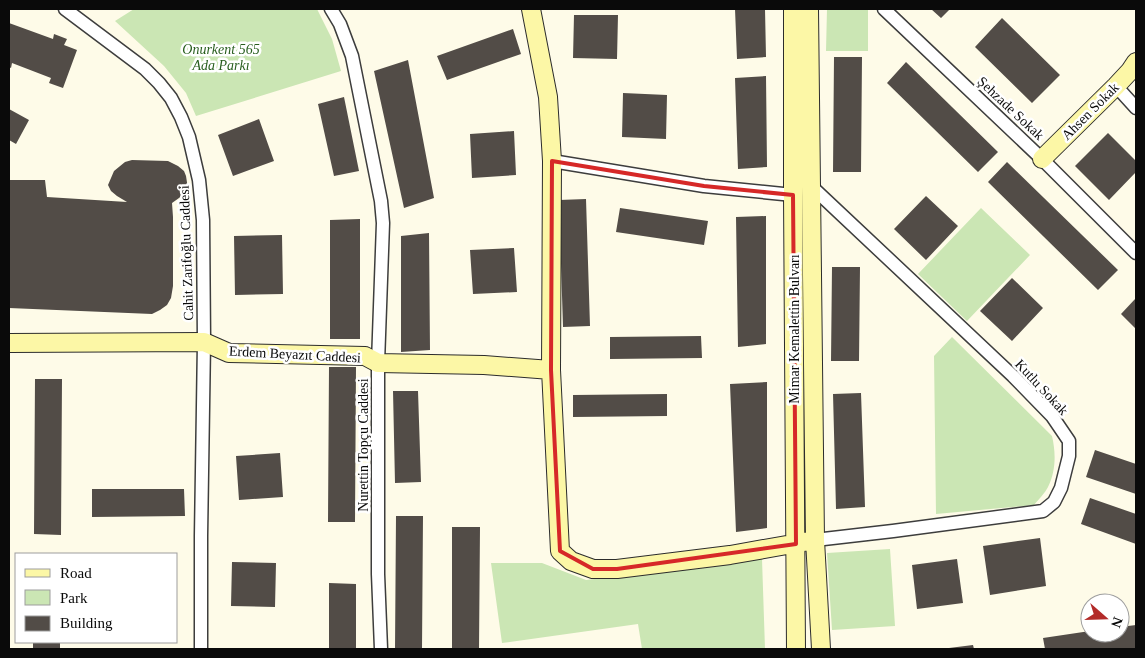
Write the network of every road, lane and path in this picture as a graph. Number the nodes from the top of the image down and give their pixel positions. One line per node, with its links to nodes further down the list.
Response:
1 (65, 9): 15 (street, Cahit Zarifoğlu Caddesi)
2 (331, 9): 17 (street, Nurettin Topçu Caddesi)
3 (531, 9): 11 (street)
4 (793, 9): 13 (street, Mimar Kemalettin Bulvarı)
5 (809, 9): 12 (street)
6 (884, 9): 10 (street, Şehzade Sokak)
7 (1136, 62): 8 (street, Ahsen Sokak)
8 (1116, 86): 9 (street); 10 (street, Ahsen Sokak)
9 (1136, 108)
10 (1042, 159): 14 (street, Şehzade Sokak)
11 (552, 161): 13 (street); 18 (street)
12 (811, 186): 19 (street); 19 (street, Kutlu Sokak)
13 (793, 195): 20 (street, Mimar Kemalettin Bulvarı)
14 (1136, 253)
15 (204, 342): 16 (street, Erdem Beyazıt Caddesi); 17 (street, Erdem Beyazıt Caddesi); 21 (street, Cahit Zarifoğlu Caddesi)
16 (9, 344)
17 (378, 363): 18 (street, Erdem Beyazıt Caddesi); 22 (street, Nurettin Topçu Caddesi)
18 (550, 370): 20 (street)
19 (815, 540): 20 (street); 24 (street)
20 (796, 544): 23 (street, Mimar Kemalettin Bulvarı)
21 (201, 649)
22 (381, 649)
23 (796, 649)
24 (821, 649)

